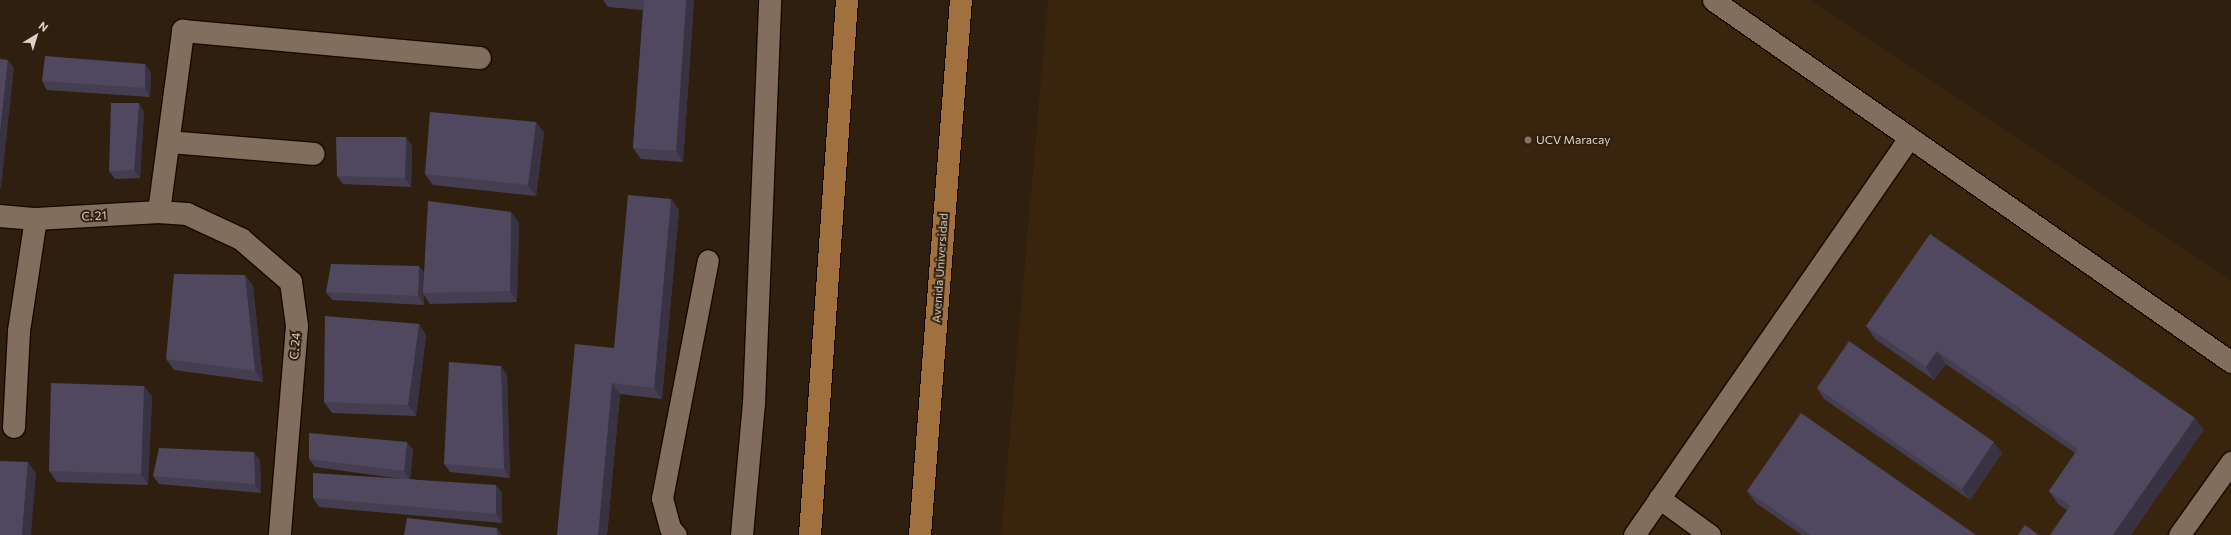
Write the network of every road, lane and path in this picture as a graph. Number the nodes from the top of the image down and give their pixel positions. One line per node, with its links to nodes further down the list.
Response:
1 (770, 0): 21 (street)
2 (847, 0): 22 (main road)
3 (961, 0): 23 (main road, Avenida Universidad)
4 (1713, 0): 6 (lane)
5 (480, 58): 7 (street)
6 (1909, 138): 15 (lane); 18 (lane)
7 (169, 142): 8 (street); 9 (street)
8 (314, 154)
9 (159, 212): 10 (street, C. 21); 12 (street, C. 21)
10 (187, 214): 19 (street, C. 24)
11 (0, 216): 12 (street, C. 21)
12 (36, 219): 14 (street)
13 (708, 260): 20 (lane)
14 (9, 330): 16 (street)
15 (2231, 362)
16 (14, 427)
17 (2231, 462): 26 (lane)
18 (1659, 498): 24 (lane); 25 (lane)
19 (280, 535)
20 (676, 535)
21 (742, 535)
22 (810, 535)
23 (920, 535)
24 (1634, 535)
25 (1710, 535)
26 (2179, 535)

